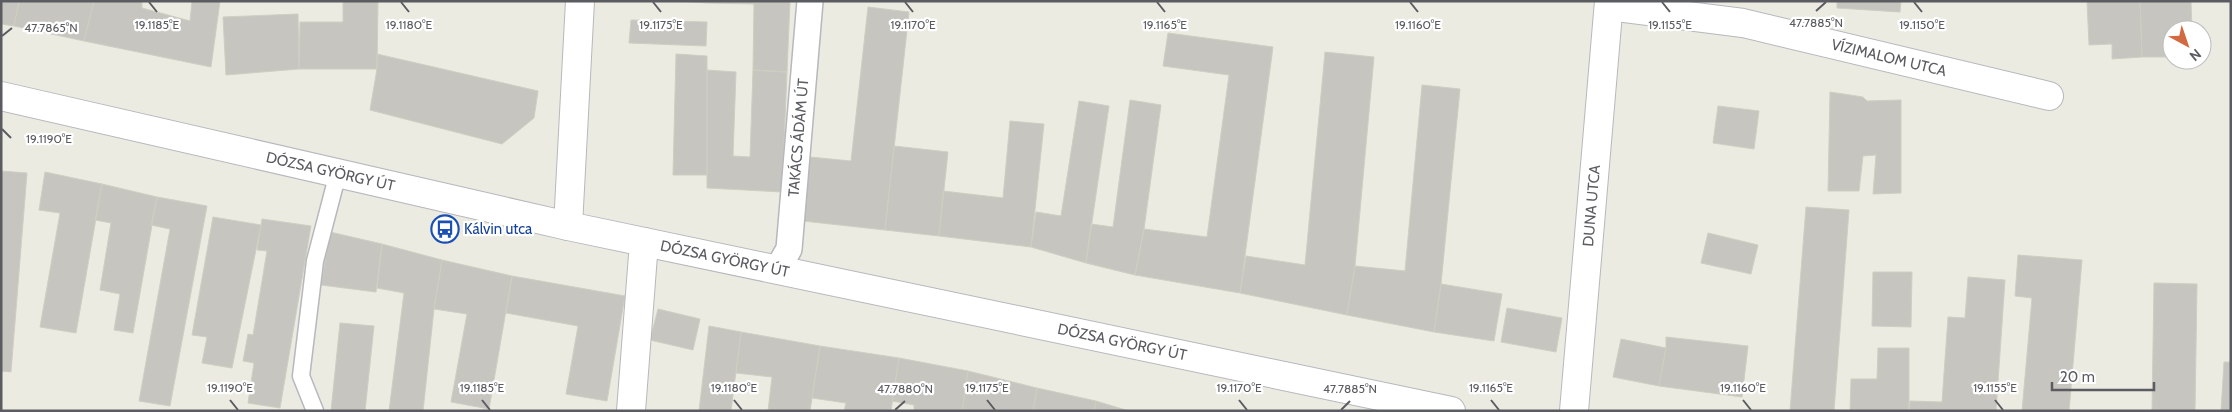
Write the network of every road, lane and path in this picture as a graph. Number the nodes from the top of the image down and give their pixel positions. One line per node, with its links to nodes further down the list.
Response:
1 (580, 1): 7 (street)
2 (810, 1): 9 (street, TAKÁCS ÁDÁM ÚT)
3 (1609, 4): 5 (street, VÍZIMALOM UTCA); 13 (street, DUNA UTCA)
4 (1, 96): 6 (street, DÓZSA GYÖRGY ÚT)
5 (2049, 96)
6 (338, 173): 7 (street, DÓZSA GYÖRGY ÚT); 10 (lane)
7 (568, 226): 8 (street, DÓZSA GYÖRGY ÚT)
8 (644, 242): 9 (street, DÓZSA GYÖRGY ÚT); 11 (street)
9 (777, 270): 12 (street, DÓZSA GYÖRGY ÚT)
10 (315, 411)
11 (631, 411)
12 (1451, 411)
13 (1574, 411)

